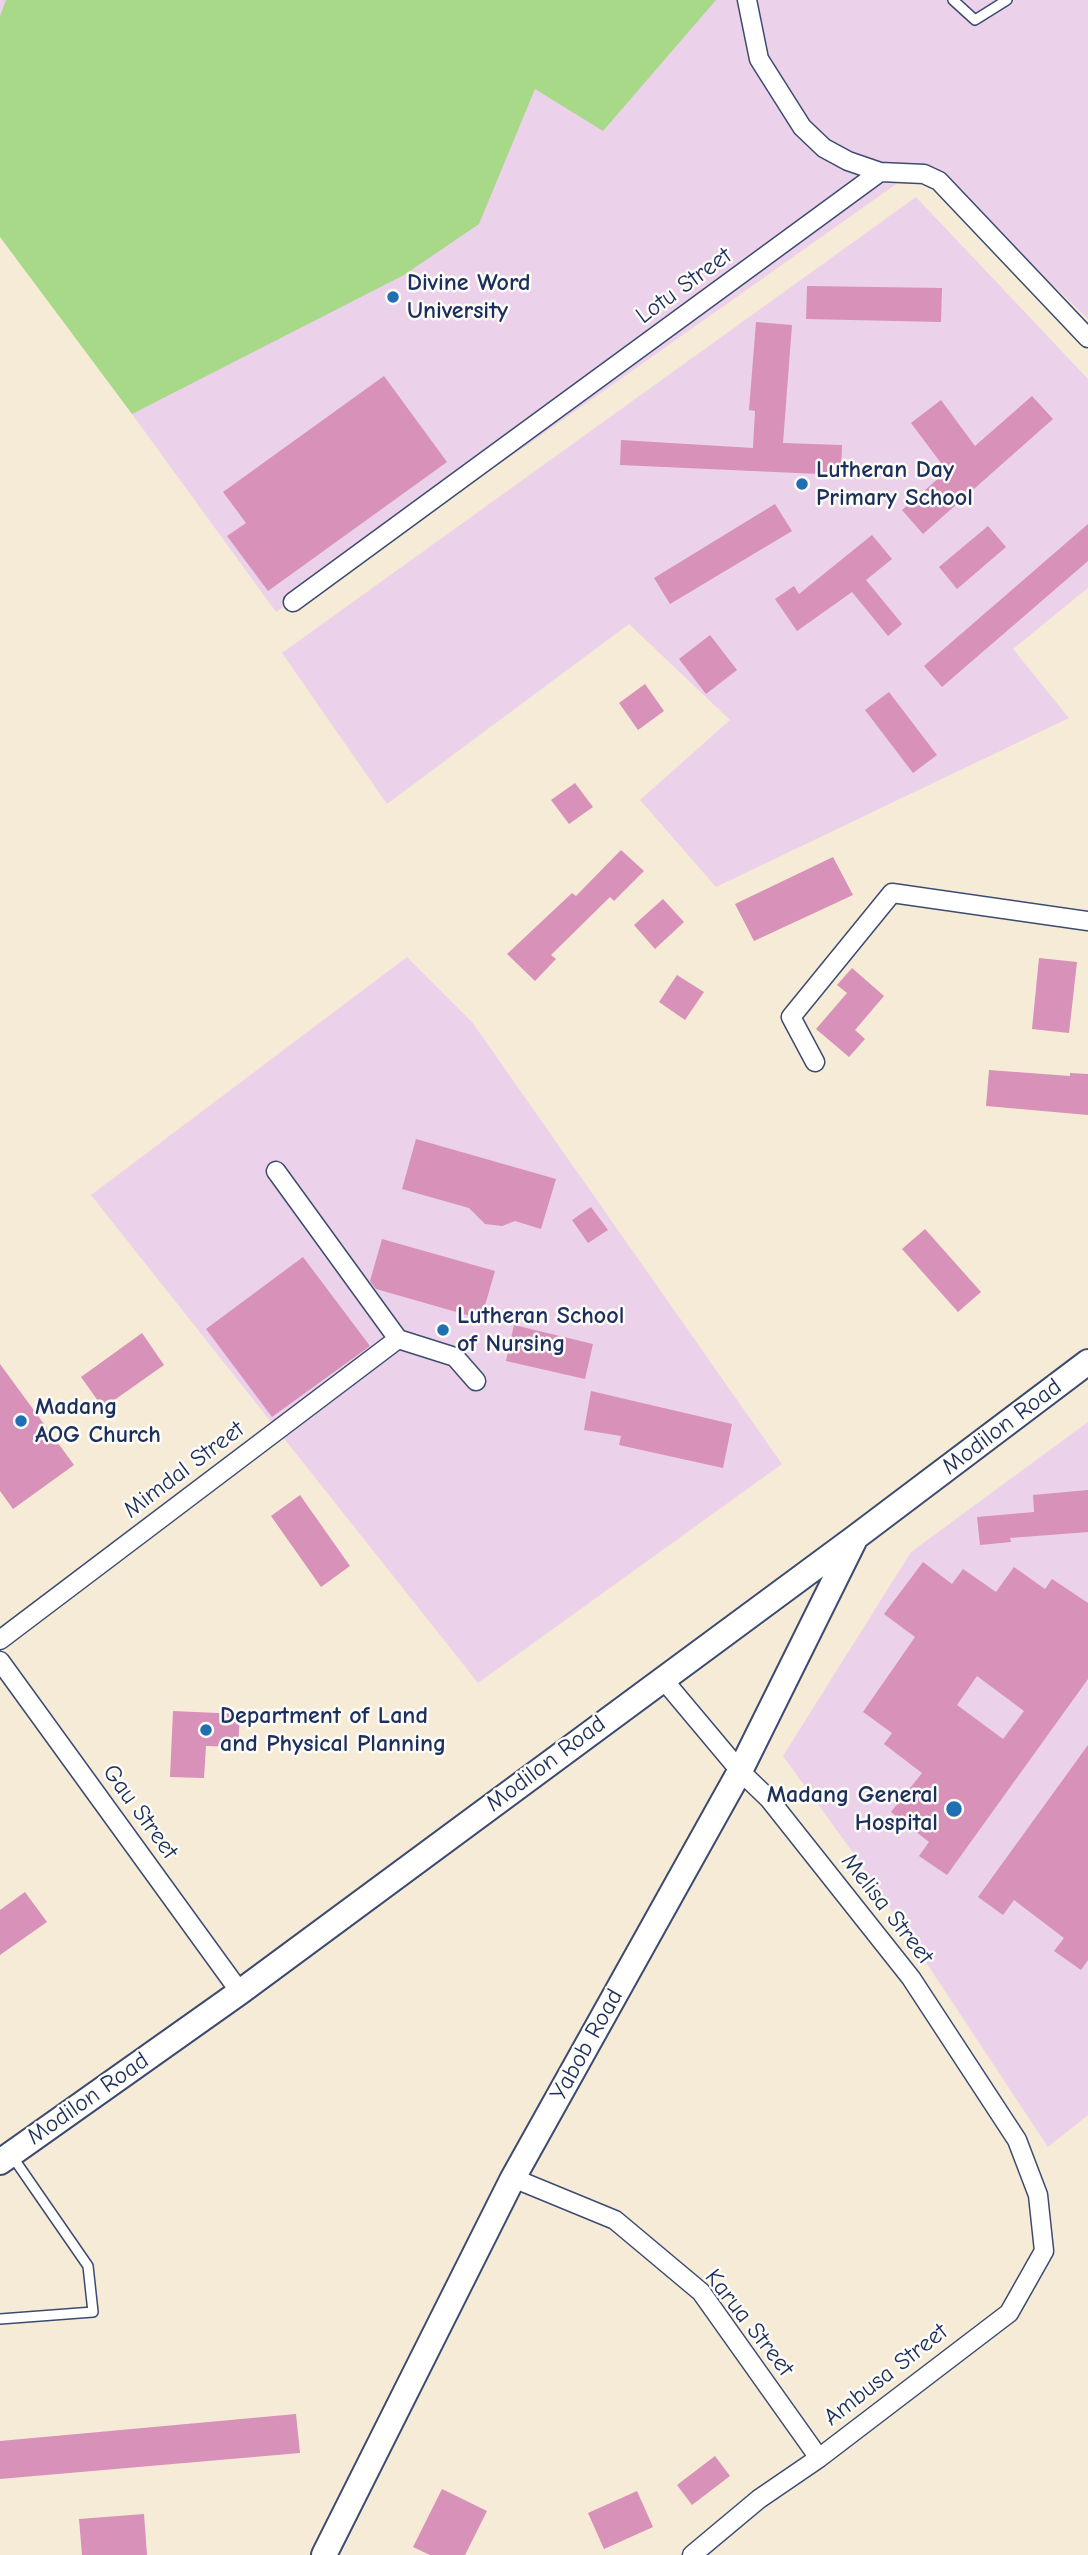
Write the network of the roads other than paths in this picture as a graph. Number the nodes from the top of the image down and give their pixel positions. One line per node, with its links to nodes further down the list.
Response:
1 (747, 0): 4 (street)
2 (953, 0): 3 (lane)
3 (1007, 0)
4 (880, 172): 5 (street); 6 (street, Lotu Street)
5 (1088, 338)
6 (293, 602)
7 (1088, 921): 8 (street)
8 (815, 1062)
9 (276, 1171): 10 (street)
10 (398, 1339): 12 (street); 14 (street, Mimdal Street)
11 (1088, 1362): 13 (main road, Modilon Road)
12 (476, 1381)
13 (856, 1537): 16 (main road, Modilon Road); 17 (main road, Yabob Road)
14 (0, 1640)
15 (0, 1661): 18 (street, Gau Street)
16 (662, 1678): 17 (street, Melisa Street); 18 (main road, Modilon Road)
17 (740, 1771): 20 (main road, Yabob Road); 21 (street, Melisa Street)
18 (240, 1992): 19 (main road, Modilon Road)
19 (5, 2158): 22 (lane)
20 (513, 2178): 23 (street, Karua Street); 24 (main road, Yabob Road)
21 (1038, 2195): 23 (street, Ambusa Street)
22 (0, 2319)
23 (819, 2458): 25 (street, Ambusa Street)
24 (324, 2555)
25 (692, 2555)

